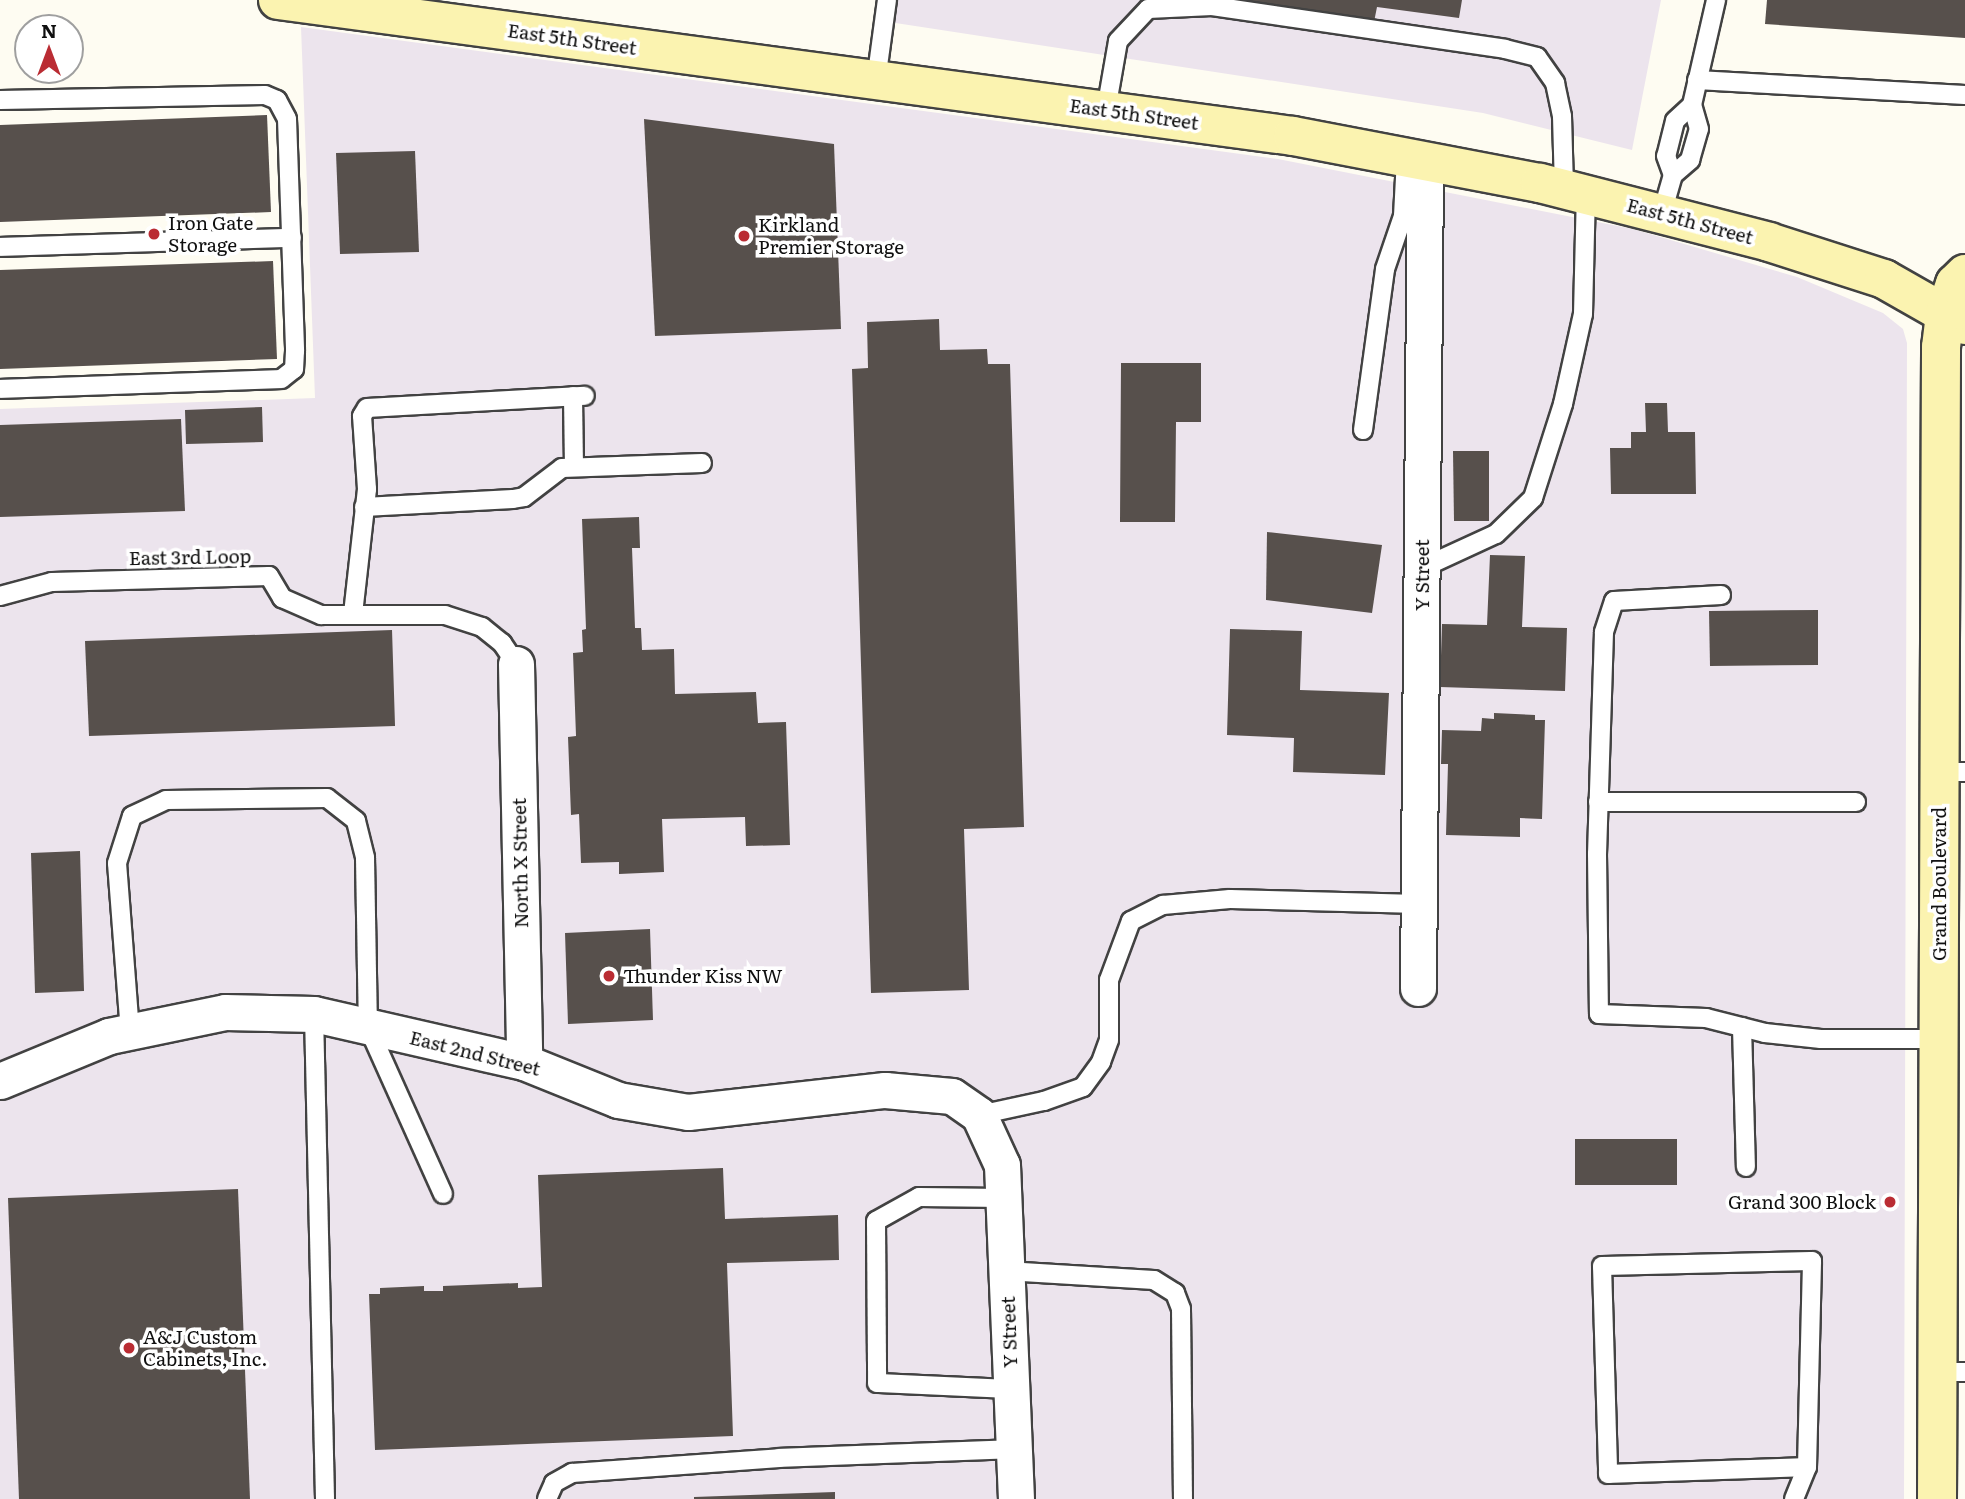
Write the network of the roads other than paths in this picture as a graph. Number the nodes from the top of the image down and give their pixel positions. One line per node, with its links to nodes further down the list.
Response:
1 (278, 0): 5 (street, East 5th Street)
2 (887, 0): 5 (lane)
3 (1716, 0): 4 (lane)
4 (1697, 80): 6 (lane); 8 (lane)
5 (876, 81): 9 (street, East 5th Street)
6 (1965, 96)
7 (0, 100): 14 (lane)
8 (1692, 105): 11 (lane); 11 (lane)
9 (1106, 110): 10 (street, East 5th Street); 12 (lane)
10 (1415, 160): 12 (street, East 5th Street); 19 (lane); 23 (street, Y Street)
11 (1673, 175): 13 (lane)
12 (1575, 191): 13 (street, East 5th Street); 23 (lane)
13 (1662, 214): 17 (street, East 5th Street)
14 (292, 238): 15 (lane); 18 (lane)
15 (0, 247)
16 (1965, 274): 17 (street, Grand Boulevard)
17 (1955, 319): 28 (street, Grand Boulevard)
18 (0, 389)
19 (1363, 430)
20 (702, 463): 21 (lane)
21 (574, 467): 22 (lane); 22 (lane)
22 (363, 507): 26 (lane)
23 (1422, 568): 31 (street, Y Street)
24 (1721, 595): 29 (lane)
25 (0, 596): 26 (lane, East 3rd Loop)
26 (353, 614): 27 (lane, East 3rd Loop)
27 (516, 664): 38 (street, North X Street)
28 (1952, 772): 37 (street, Grand Boulevard)
29 (1598, 802): 30 (lane); 35 (lane)
30 (1856, 802)
31 (1419, 904): 32 (street, Y Street); 40 (lane)
32 (1418, 988)
33 (314, 1014): 34 (street, East 2nd Street); 36 (street, East 2nd Street); 49 (lane)
34 (368, 1027): 36 (lane); 38 (street, East 2nd Street); 43 (lane)
35 (1742, 1027): 37 (lane); 41 (lane)
36 (130, 1032): 39 (street, East 2nd Street)
37 (1938, 1039): 45 (street, Grand Boulevard)
38 (524, 1062): 40 (street, East 2nd Street)
39 (0, 1081)
40 (979, 1115): 42 (street)
41 (1746, 1167)
42 (1002, 1182): 44 (street, Y Street); 46 (lane)
43 (443, 1194)
44 (1006, 1271): 46 (street, Y Street); 52 (lane)
45 (1951, 1372): 54 (street, Grand Boulevard)
46 (1011, 1389): 47 (street, Y Street)
47 (1014, 1449): 50 (lane); 51 (street, Y Street)
48 (1807, 1467): 48 (lane); 53 (lane)
49 (325, 1499)
50 (547, 1499)
51 (1016, 1499)
52 (1183, 1499)
53 (1794, 1499)
54 (1937, 1499)

